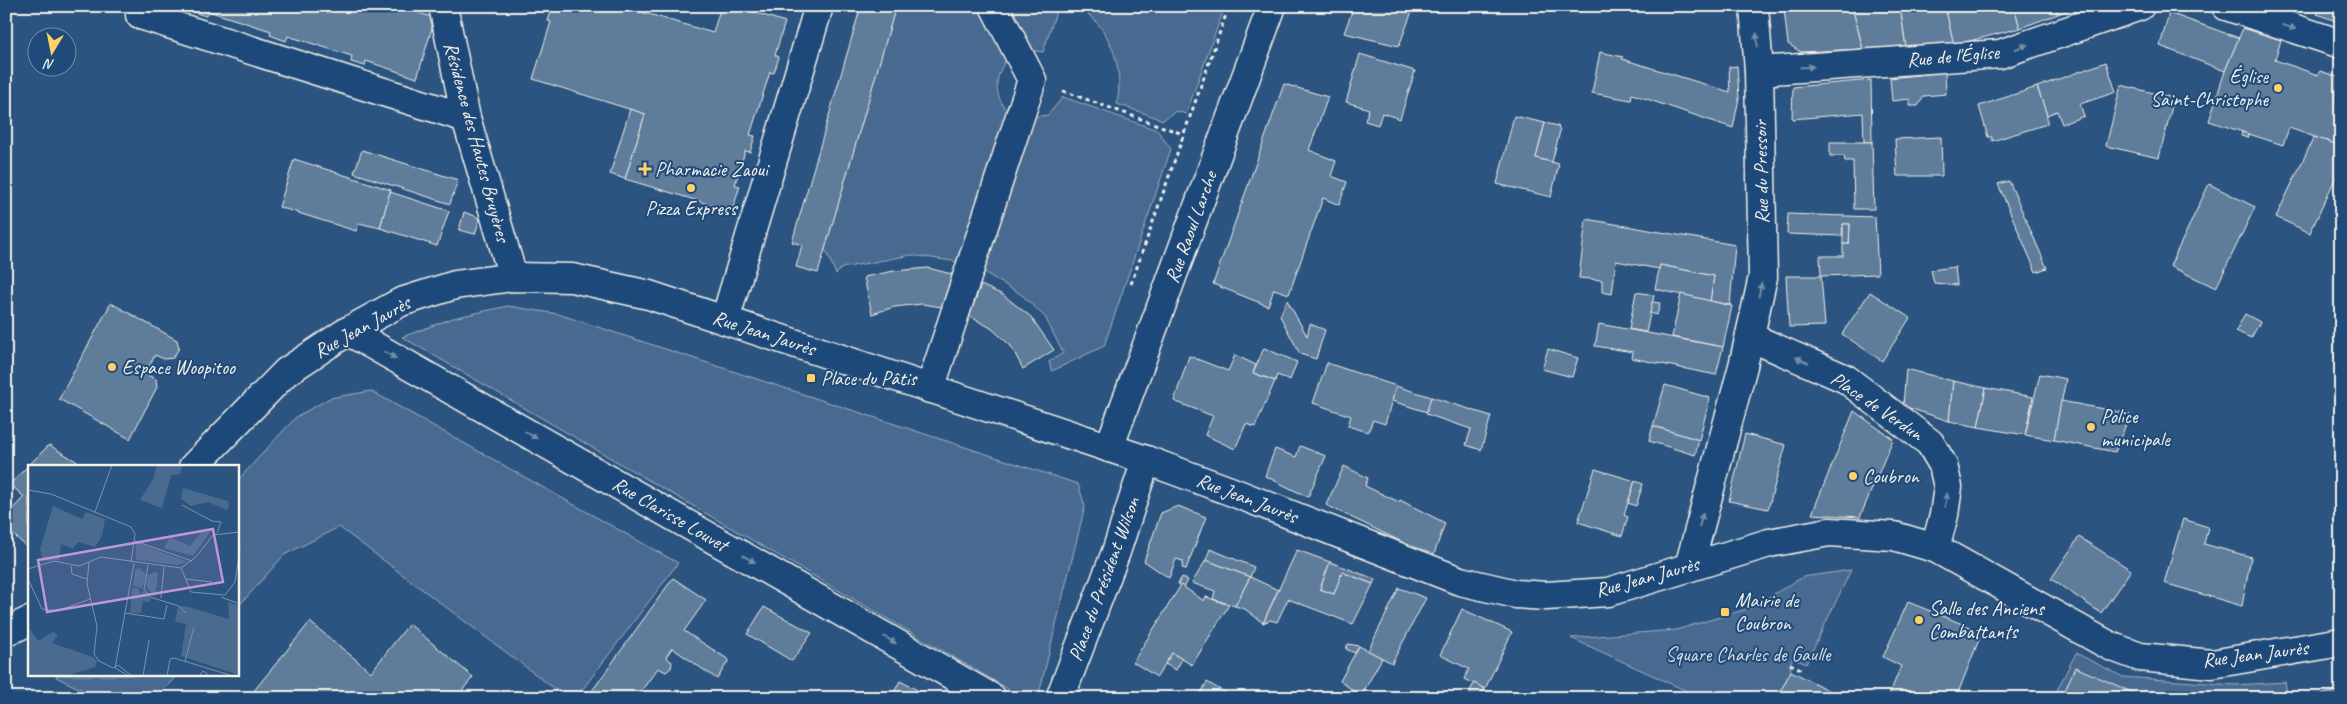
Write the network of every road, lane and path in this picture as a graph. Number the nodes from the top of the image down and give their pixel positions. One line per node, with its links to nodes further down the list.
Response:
1 (443, 6): 13 (street, Résidence des Hautes Bruyères)
2 (819, 6): 15 (street)
3 (994, 6): 12 (street)
4 (1229, 6): 12 (path)
5 (1272, 6): 19 (street, Rue Raoul Larche)
6 (1754, 6): 11 (street, Rue du Pressoir, one-way to 6)
7 (2140, 6): 11 (street, Rue de l'Église, one-way to 7)
8 (2226, 6): 10 (street, one-way to 10)
9 (140, 15): 13 (street)
10 (2341, 44)
11 (1759, 71): 17 (street, Rue du Pressoir, one-way to 11)
12 (1032, 80): 18 (street)
13 (466, 118): 14 (street, Résidence des Hautes Bruyères)
14 (513, 277): 15 (street, Rue Jean Jaurès); 16 (street, Rue Jean Jaurès)
15 (725, 320): 18 (street, Rue Jean Jaurès)
16 (348, 330): 21 (street, Rue Jean Jaurès); 29 (street, Rue Clarisse Louvet, one-way to 29)
17 (1750, 337): 22 (street, Place de Verdun, one-way to 17); 23 (street, Rue du Pressoir, one-way to 17)
18 (930, 389): 19 (street, Rue Jean Jaurès)
19 (1109, 448): 20 (street, Rue Jean Jaurès)
20 (1146, 460): 23 (street, Rue Jean Jaurès); 30 (street, Place du Président Wilson)
21 (194, 465)
22 (1936, 548): 23 (street, Rue Jean Jaurès); 26 (street, Rue Jean Jaurès)
23 (1689, 567)
24 (28, 621): 25 (street)
25 (6, 632)
26 (2341, 642)
27 (1790, 664): 28 (path)
28 (1803, 670)
29 (992, 698)
30 (1060, 698)

